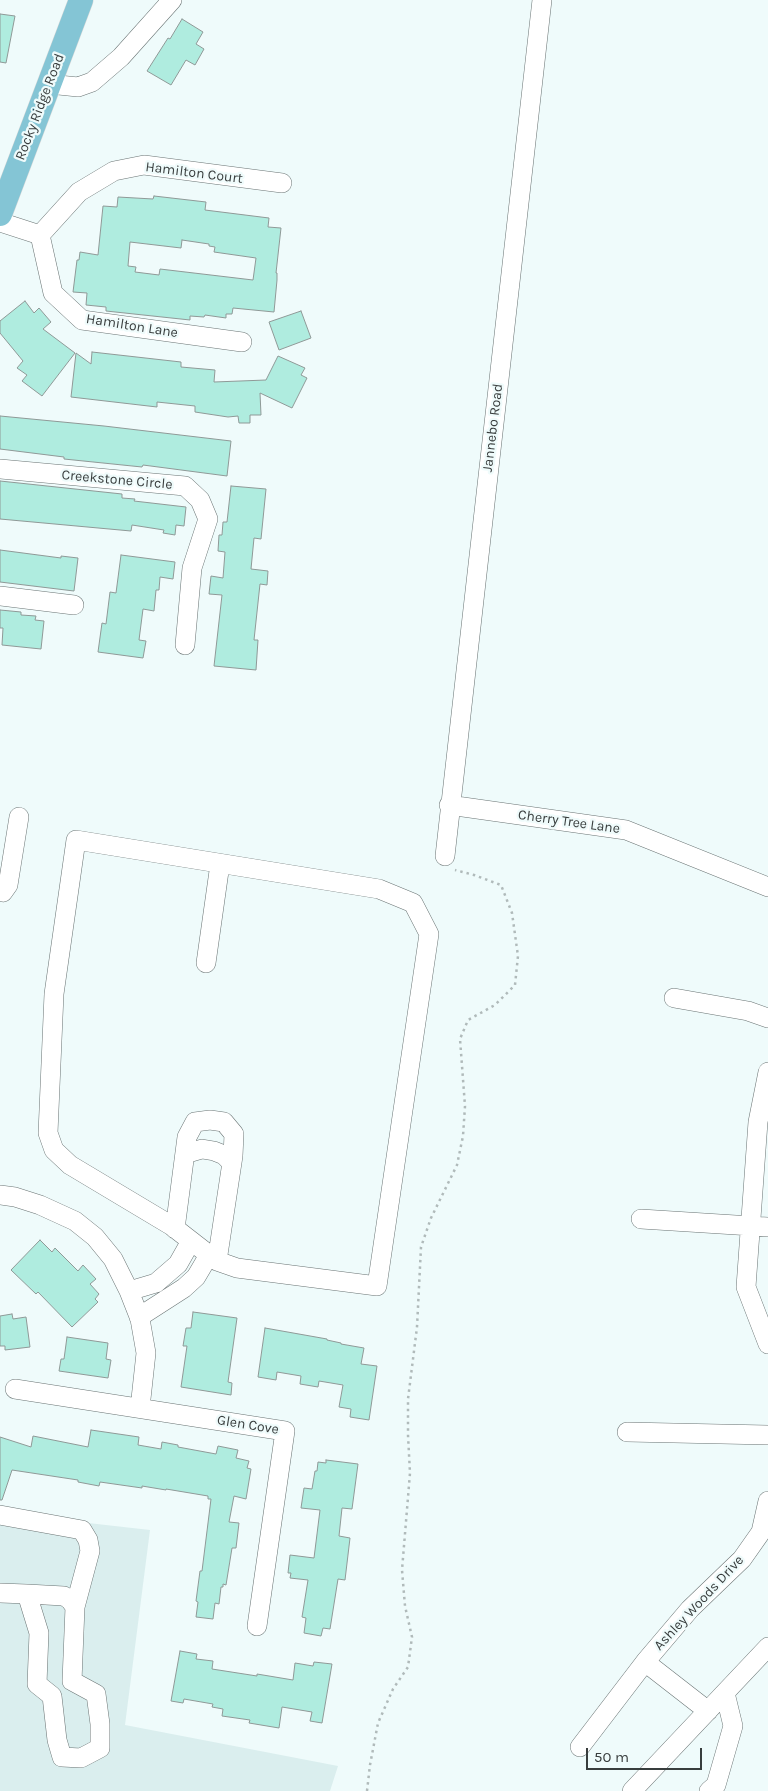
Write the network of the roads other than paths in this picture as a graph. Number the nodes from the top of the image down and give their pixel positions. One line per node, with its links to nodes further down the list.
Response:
1 (81, 0): 4 (main road, Rocky Ridge Road)
2 (172, 0): 4 (street)
3 (542, 0): 14 (street, Jannebo Road)
4 (49, 84): 6 (main road, Rocky Ridge Road)
5 (282, 183): 8 (street, Hamilton Court)
6 (0, 214)
7 (0, 222): 8 (street)
8 (40, 235): 9 (street, Hamilton Lane)
9 (242, 342)
10 (0, 469): 13 (street, Creekstone Circle)
11 (0, 596): 12 (street)
12 (74, 605)
13 (184, 645)
14 (449, 805): 16 (street, Jannebo Road); 18 (street, Cherry Tree Lane)
15 (19, 817): 19 (street)
16 (445, 856)
17 (220, 864): 20 (street); 29 (street); 31 (street)
18 (768, 887)
19 (0, 891)
20 (206, 963)
21 (674, 998): 22 (street)
22 (768, 1018)
23 (768, 1072): 28 (street)
24 (185, 1154): 25 (street); 25 (street); 29 (street)
25 (232, 1162): 31 (street)
26 (0, 1195): 32 (street)
27 (642, 1219): 28 (street)
28 (759, 1226): 34 (street)
29 (175, 1229): 30 (street)
30 (191, 1241): 31 (street); 32 (street)
31 (213, 1258): 33 (street)
32 (129, 1291): 33 (street)
33 (139, 1317): 36 (street)
34 (768, 1344)
35 (16, 1389): 36 (street, Glen Cove)
36 (140, 1408): 44 (street, Glen Cove)
37 (627, 1432): 38 (street)
38 (768, 1435)
39 (768, 1501): 46 (street, Ashley Woods Drive)
40 (0, 1515): 43 (street)
41 (0, 1593): 42 (street)
42 (27, 1594): 43 (street); 49 (street)
43 (74, 1607): 47 (street)
44 (257, 1626)
45 (768, 1647): 48 (street)
46 (645, 1662): 50 (street); 51 (street, Ashley Woods Drive)
47 (72, 1681): 49 (street); 49 (street)
48 (725, 1693): 50 (street); 53 (street)
49 (52, 1696)
50 (708, 1711): 52 (street)
51 (580, 1747)
52 (632, 1791)
53 (709, 1791)

